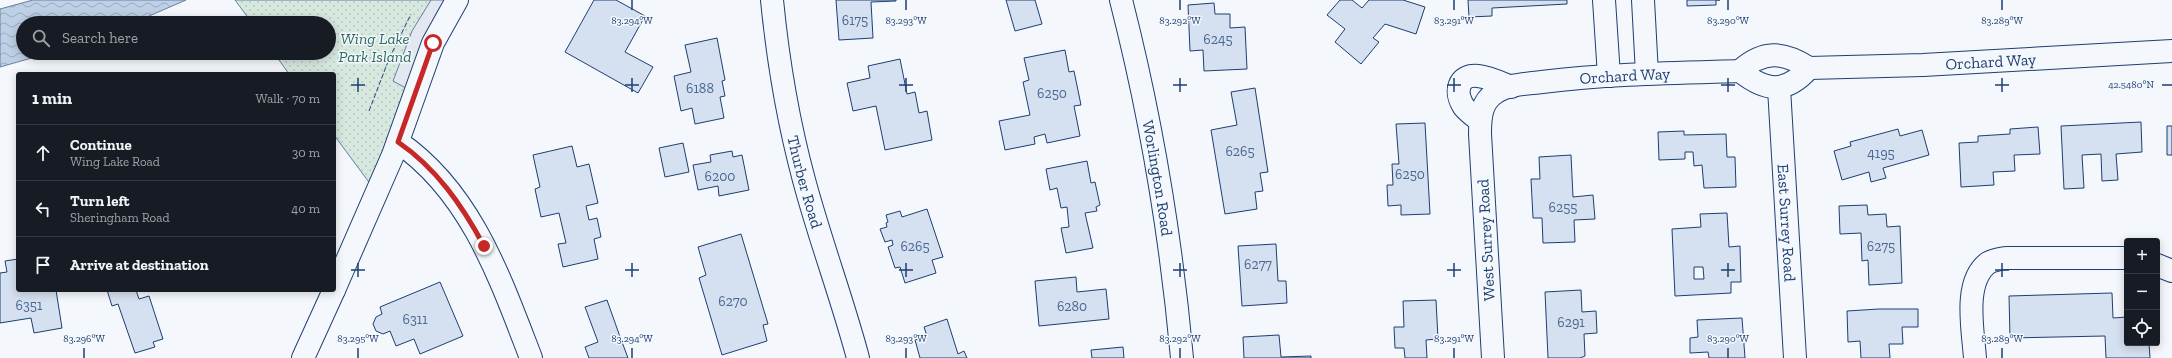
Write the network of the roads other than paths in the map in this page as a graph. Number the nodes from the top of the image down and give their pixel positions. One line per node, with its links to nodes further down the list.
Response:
1 (457, 0): 15 (street)
2 (772, 0): 23 (street, Thurber Road)
3 (1121, 0): 24 (street, Worlington Road)
4 (1604, 0): 10 (street)
5 (1643, 0): 9 (street)
6 (2172, 51): 7 (street, Orchard Way)
7 (1809, 68): 8 (street); 12 (street)
8 (1740, 71): 9 (street, Orchard Way); 12 (street)
9 (1647, 74): 10 (street, Orchard Way)
10 (1609, 76): 11 (street, Orchard Way)
11 (1511, 86): 13 (street, Orchard Way); 14 (street, Orchard Way)
12 (1779, 88): 26 (street, East Surrey Road)
13 (1487, 100): 14 (street, West Surrey Road)
14 (1480, 121): 25 (street, West Surrey Road)
15 (398, 142): 19 (street); 22 (street)
16 (2124, 258): 27 (street)
17 (2160, 266): 18 (street)
18 (2172, 271)
19 (336, 285)
20 (333, 292): 21 (street)
21 (303, 358)
22 (531, 358)
23 (858, 358)
24 (1182, 358)
25 (1493, 358)
26 (1795, 358)
27 (1975, 358)

